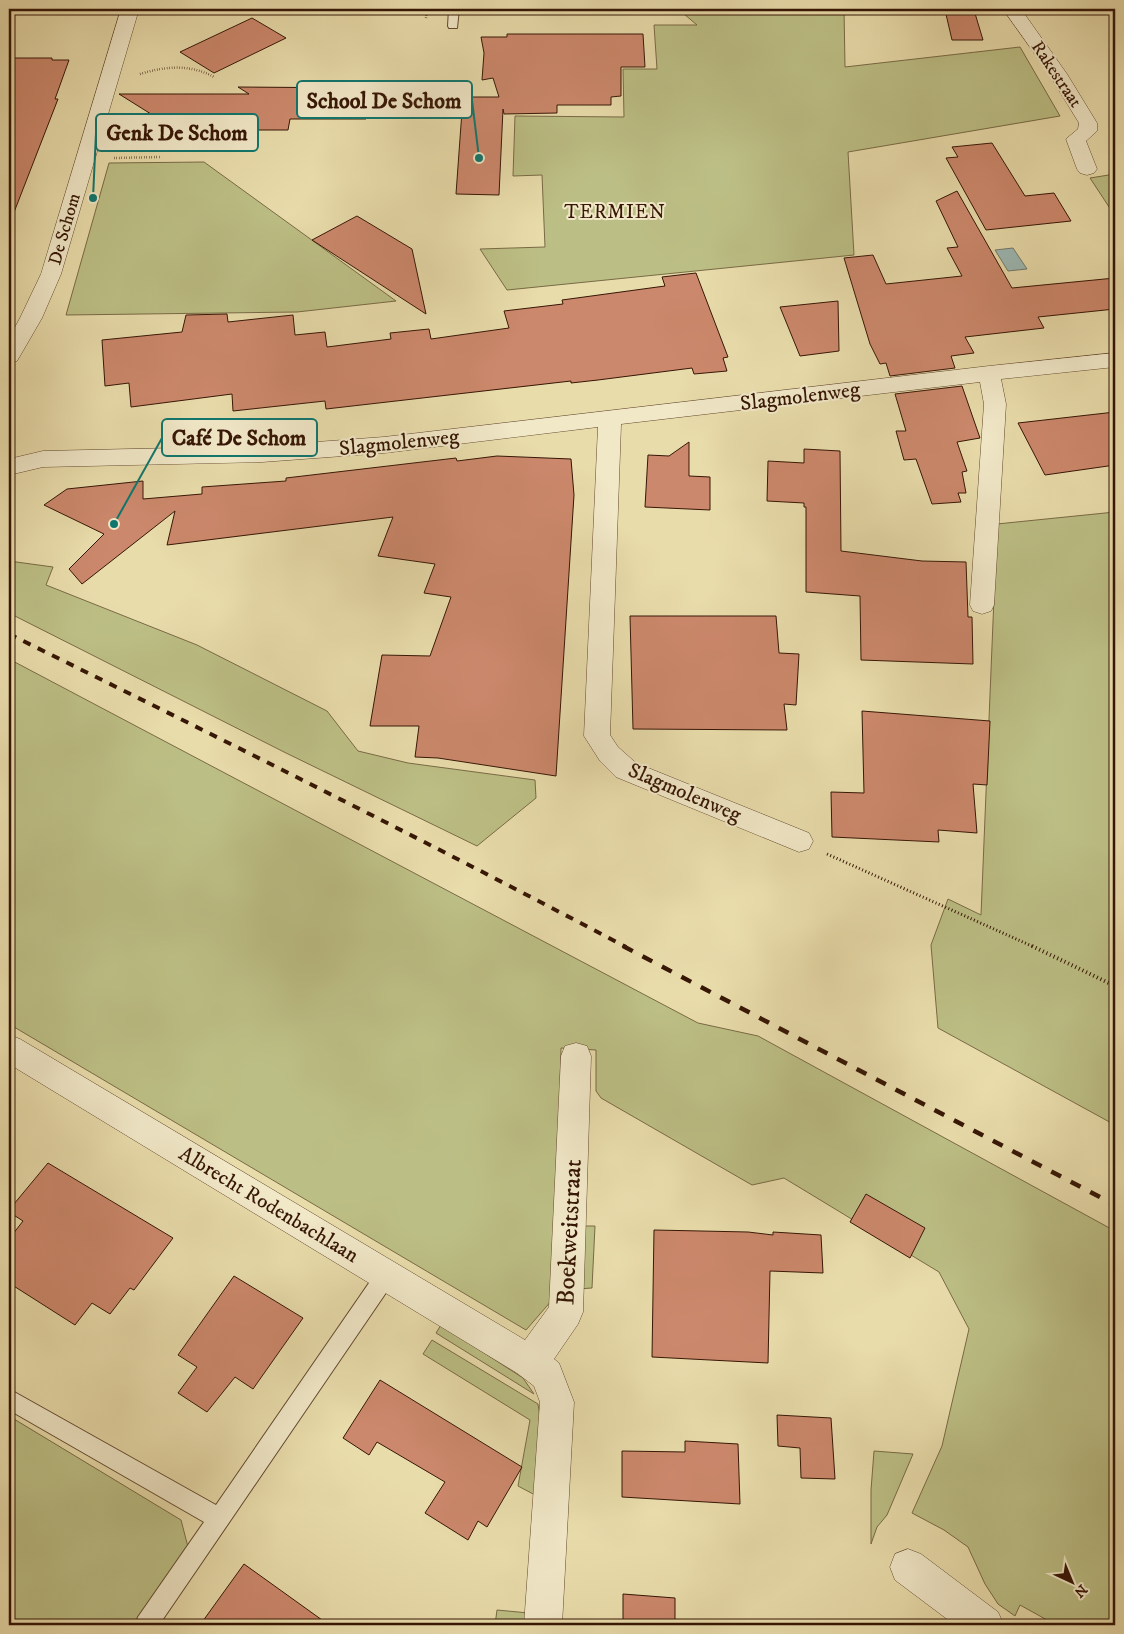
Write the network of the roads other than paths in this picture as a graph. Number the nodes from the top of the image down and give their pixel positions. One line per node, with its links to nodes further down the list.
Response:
1 (130, 9): 6 (street, De Schom)
2 (454, 9): 4 (lane)
3 (1012, 9): 5 (street, Rakestraat)
4 (453, 26)
5 (1087, 169)
6 (9, 356)
7 (1115, 360): 8 (street, Slagmolenweg)
8 (990, 373): 9 (street, Slagmolenweg); 11 (street)
9 (610, 419): 10 (street, Slagmolenweg); 12 (street, Slagmolenweg)
10 (9, 467)
11 (982, 605)
12 (799, 841)
13 (9, 1048): 15 (street, Albrecht Rodenbachlaan)
14 (576, 1056): 16 (street, Boekweitstraat)
15 (387, 1274): 16 (street, Albrecht Rodenbachlaan); 18 (lane)
16 (529, 1361): 21 (street)
17 (9, 1399): 18 (lane)
18 (219, 1519): 20 (lane)
19 (908, 1567): 22 (street)
20 (146, 1625)
21 (543, 1625)
22 (985, 1625)

